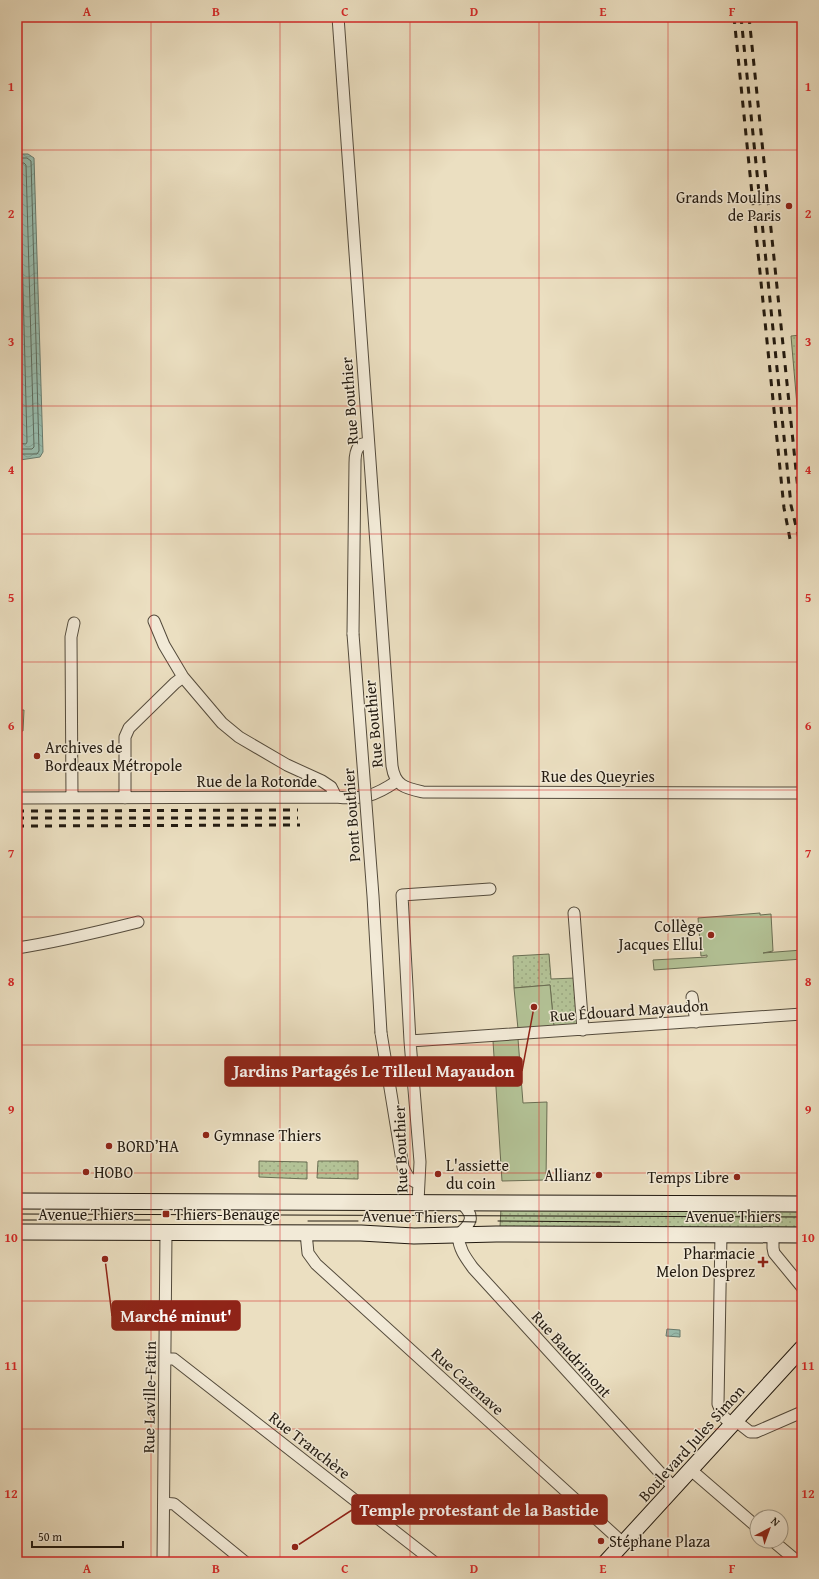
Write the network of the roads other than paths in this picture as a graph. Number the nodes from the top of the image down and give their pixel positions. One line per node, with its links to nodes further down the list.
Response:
1 (338, 17): 2 (street, Rue Bouthier)
2 (368, 443): 6 (street, Rue Bouthier); 21 (street, Pont Bouthier, bridge)
3 (154, 621): 5 (street)
4 (74, 622): 10 (street)
5 (183, 677): 8 (street); 11 (street)
6 (396, 781): 7 (street, Rue des Queyries); 8 (street, Rue de la Rotonde)
7 (802, 793)
8 (336, 797): 11 (street, Rue de la Rotonde)
9 (17, 798): 10 (street, Rue de la Rotonde)
10 (72, 798): 11 (street, Rue de la Rotonde)
11 (125, 798)
12 (490, 889): 20 (street, Rue Bouthier)
13 (574, 912): 19 (street)
14 (138, 922): 15 (street)
15 (17, 948)
16 (692, 997): 18 (street)
17 (802, 1014): 18 (street, Rue Édouard Mayaudon)
18 (696, 1022): 19 (street, Rue Édouard Mayaudon)
19 (582, 1030): 20 (street, Rue Édouard Mayaudon)
20 (410, 1041): 21 (street, Rue Bouthier)
21 (418, 1182): 23 (street, Rue Bouthier)
22 (17, 1201): 23 (street, Avenue Thiers)
23 (418, 1202): 24 (street, Avenue Thiers)
24 (460, 1202): 25 (street, Avenue Thiers); 31 (street)
25 (802, 1204)
26 (17, 1232): 27 (street, Avenue Thiers)
27 (166, 1233): 28 (street, Avenue Thiers); 35 (street, Rue Laville-Fatin)
28 (306, 1233): 31 (street, Avenue Thiers); 42 (street, Rue Cazenave)
29 (721, 1234): 30 (street, Avenue Thiers); 31 (street, Avenue Thiers); 37 (street)
30 (773, 1234): 32 (street, Avenue Thiers); 33 (street)
31 (458, 1235): 39 (street, Rue Baudrimont)
32 (802, 1235)
33 (802, 1287)
34 (802, 1348): 37 (street, Boulevard Jules Simon)
35 (165, 1359): 40 (street, Rue Laville-Fatin); 46 (street, Rue Tranchère)
36 (802, 1412): 37 (street)
37 (734, 1423): 38 (street, Boulevard Jules Simon)
38 (691, 1470): 39 (street, Boulevard Jules Simon); 41 (street)
39 (674, 1488): 42 (street, Boulevard Jules Simon)
40 (164, 1504): 44 (street, Rue Laville-Fatin); 45 (street)
41 (749, 1520)
42 (624, 1543): 47 (street, Boulevard Jules Simon)
43 (783, 1549): 48 (street)
44 (163, 1562)
45 (245, 1562)
46 (434, 1562)
47 (606, 1562)
48 (798, 1562)

